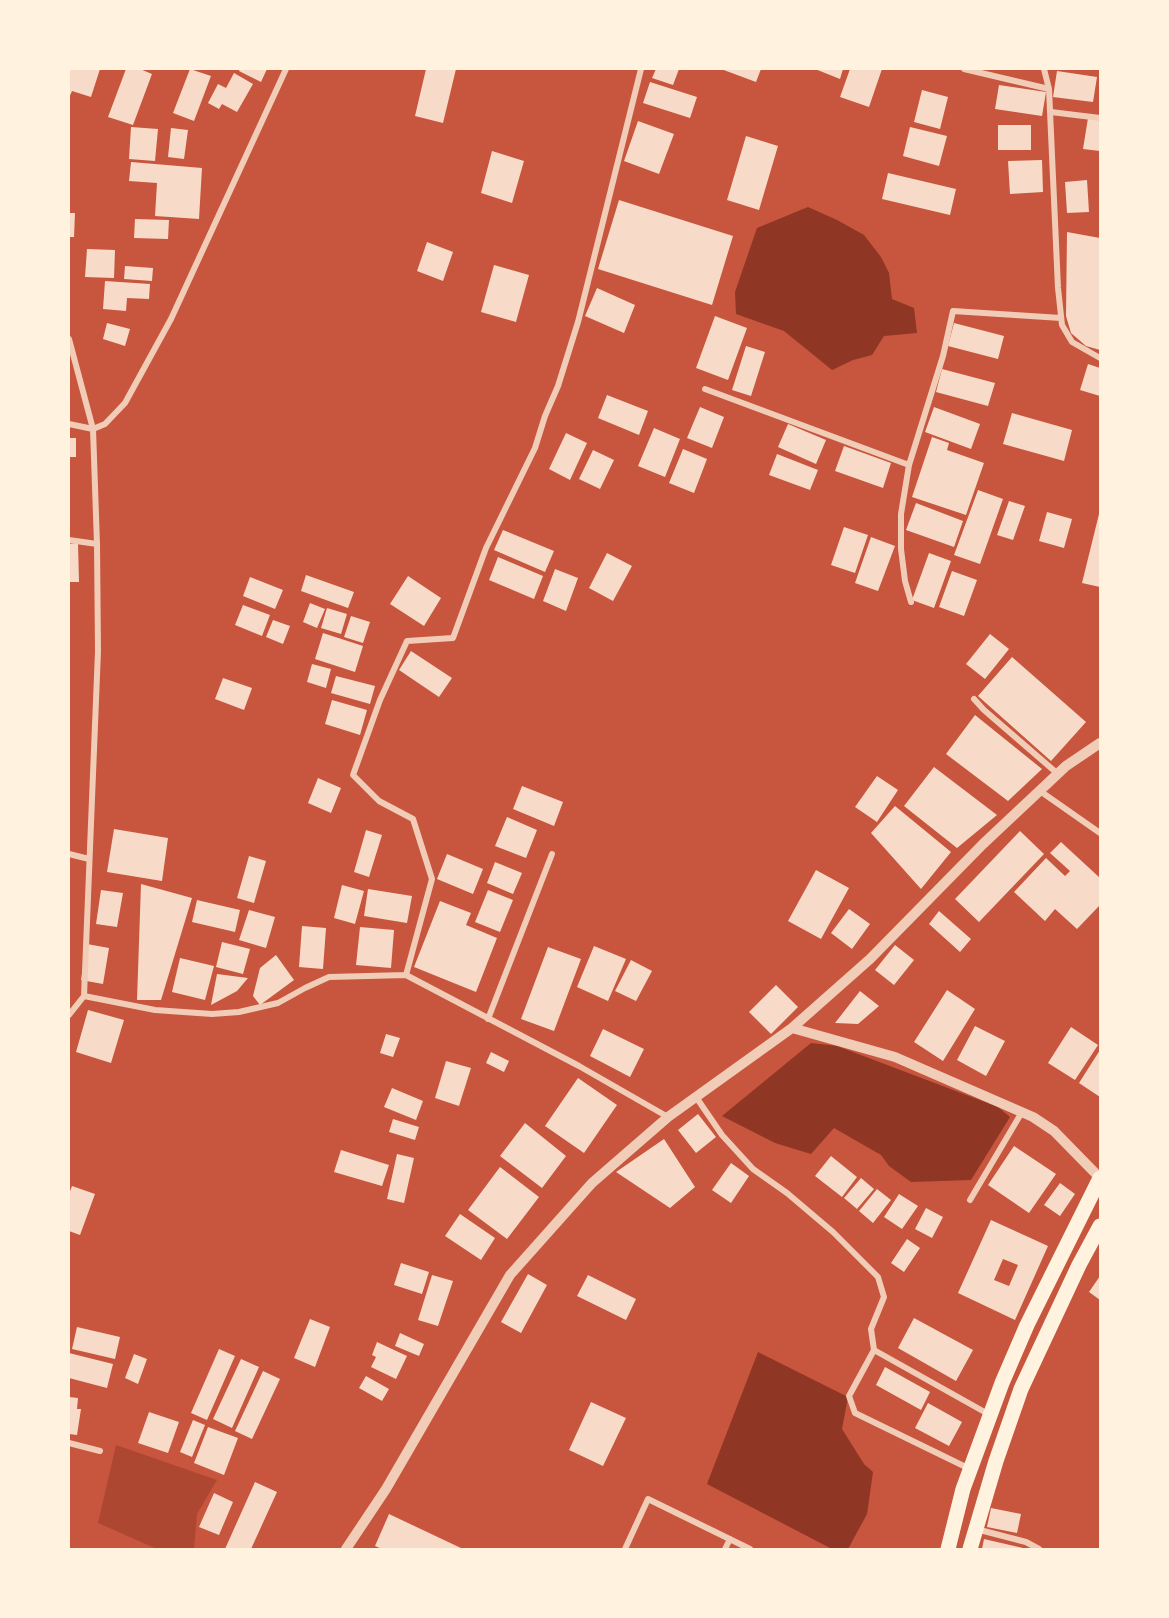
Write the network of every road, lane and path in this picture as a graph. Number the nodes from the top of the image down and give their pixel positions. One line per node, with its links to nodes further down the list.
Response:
1 (286, 69): 13 (street)
2 (641, 69): 26 (street)
3 (964, 69): 5 (street)
4 (1044, 69): 5 (street)
5 (1049, 89): 6 (street)
6 (1051, 112): 7 (street); 8 (street)
7 (1100, 118)
8 (1061, 318): 10 (street); 14 (street)
9 (69, 339): 13 (street)
10 (1100, 358)
11 (705, 389): 14 (street)
12 (69, 424): 13 (street)
13 (93, 429): 16 (street)
14 (909, 465): 17 (street)
15 (69, 540): 16 (street)
16 (97, 544): 25 (street)
17 (911, 602)
18 (974, 699): 20 (street)
19 (1100, 743): 20 (street)
20 (1058, 774): 21 (street)
21 (1040, 791): 22 (street); 30 (street)
22 (1100, 833)
23 (69, 854): 25 (street)
24 (552, 854): 29 (street)
25 (89, 859): 27 (street)
26 (406, 975): 27 (street); 29 (street)
27 (84, 996): 28 (street)
28 (69, 1014)
29 (488, 1019): 33 (street)
30 (792, 1028): 31 (street); 32 (street)
31 (696, 1097): 33 (street); 37 (street)
32 (1022, 1112): 34 (street); 35 (street)
33 (668, 1117): 44 (street)
34 (1100, 1178): 38 (main road)
35 (970, 1200)
36 (1100, 1226): 42 (main road)
37 (874, 1350): 38 (street); 41 (street)
38 (990, 1415): 41 (main road)
39 (69, 1443): 40 (street)
40 (100, 1450)
41 (970, 1469): 48 (main road)
42 (975, 1529): 49 (main road); 50 (street)
43 (730, 1539): 45 (street); 46 (street); 47 (street)
44 (346, 1549)
45 (625, 1549)
46 (725, 1549)
47 (750, 1549)
48 (948, 1549)
49 (970, 1549)
50 (1039, 1549)

